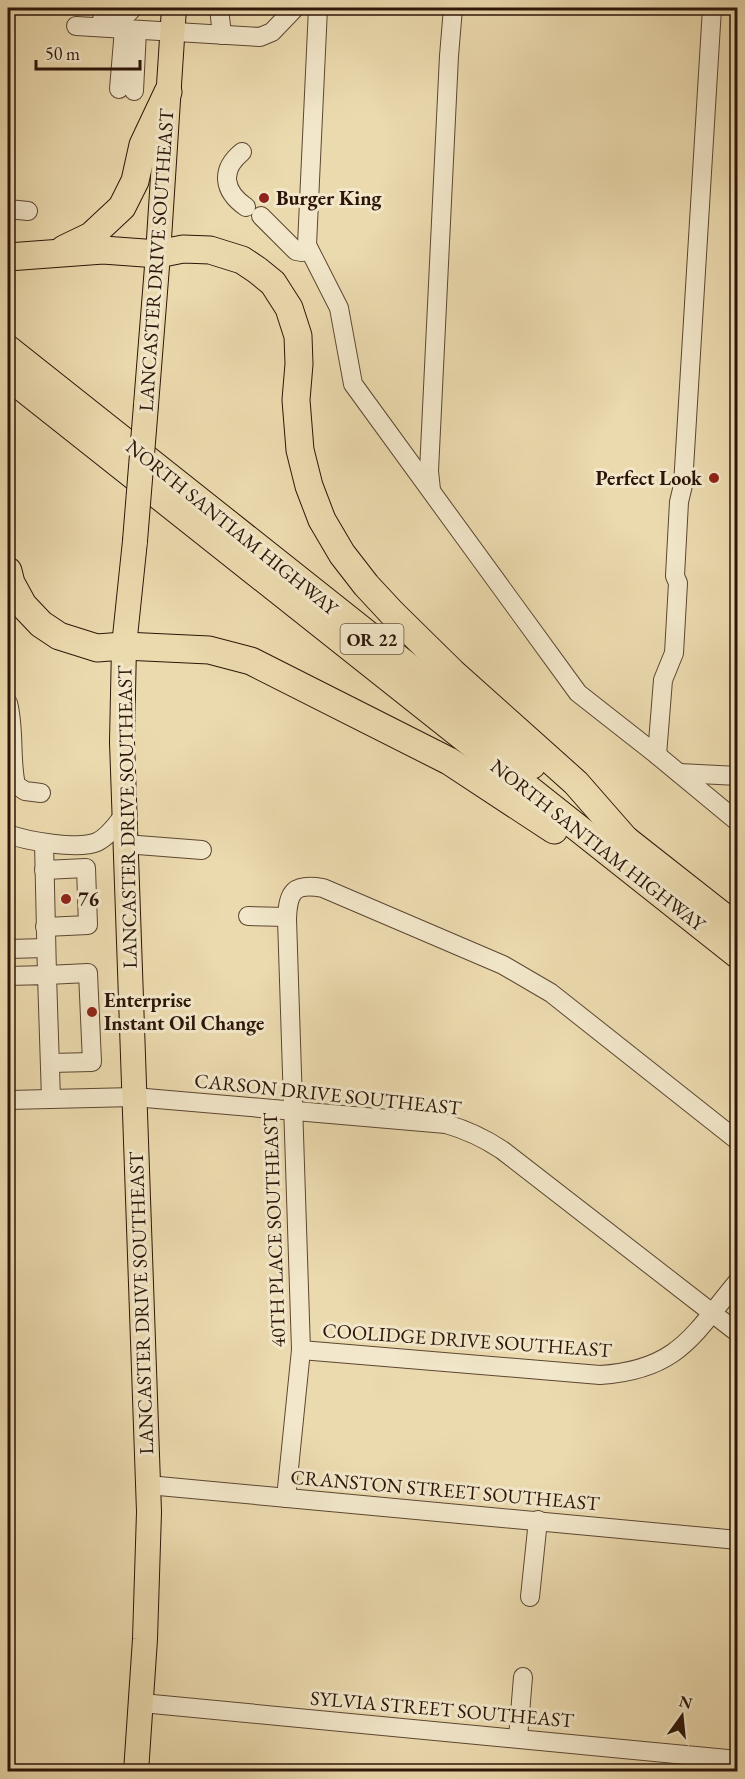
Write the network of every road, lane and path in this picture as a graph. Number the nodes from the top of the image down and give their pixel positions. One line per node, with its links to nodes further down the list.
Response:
1 (132, 8): 8 (street); 8 (street)
2 (174, 8): 9 (main road, LANCASTER DRIVE SOUTHEAST)
3 (219, 8): 10 (street)
4 (292, 8): 10 (street)
5 (318, 8): 16 (street)
6 (453, 8): 22 (street)
7 (711, 8): 26 (street)
8 (127, 29): 9 (street); 11 (street)
9 (172, 32): 10 (street); 12 (main road, LANCASTER DRIVE SOUTHEAST)
10 (222, 35)
11 (122, 90)
12 (168, 92): 17 (highway); 18 (main road, LANCASTER DRIVE SOUTHEAST)
13 (242, 152): 16 (street)
14 (8, 209): 15 (street)
15 (28, 211)
16 (309, 249): 22 (street)
17 (57, 252): 18 (highway); 19 (highway)
18 (158, 254): 24 (main road, LANCASTER DRIVE SOUTHEAST, bridge); 33 (highway)
19 (8, 257)
20 (8, 349): 33 (highway, NORTH SANTIAM HIGHWAY / OR 22)
21 (8, 376): 40 (highway, NORTH SANTIAM HIGHWAY / OR 22)
22 (431, 490): 26 (street)
23 (8, 571): 24 (highway)
24 (124, 646): 30 (main road, LANCASTER DRIVE SOUTHEAST); 40 (highway)
25 (9, 712): 29 (street)
26 (657, 755): 27 (street)
27 (679, 773): 28 (street); 31 (street)
28 (738, 776)
29 (41, 794)
30 (124, 815): 34 (street); 35 (main road, LANCASTER DRIVE SOUTHEAST)
31 (738, 822)
32 (8, 834): 34 (street)
33 (625, 839): 42 (highway, NORTH SANTIAM HIGHWAY / OR 22)
34 (44, 843): 37 (street)
35 (124, 844): 36 (street); 49 (main road, LANCASTER DRIVE SOUTHEAST)
36 (202, 850)
37 (44, 870): 41 (street); 41 (street)
38 (248, 916): 39 (street)
39 (287, 917): 52 (street, 40TH PLACE SOUTHEAST); 53 (street, 40TH PLACE SOUTHEAST)
40 (702, 926): 45 (highway, NORTH SANTIAM HIGHWAY / OR 22)
41 (45, 927): 43 (street)
42 (738, 928)
43 (46, 948): 44 (street); 46 (street)
44 (8, 949)
45 (738, 955)
46 (47, 975): 47 (street); 48 (street); 48 (street)
47 (8, 976)
48 (50, 1063): 50 (street)
49 (134, 1097): 50 (street, CARSON DRIVE SOUTHEAST); 52 (street, CARSON DRIVE SOUTHEAST); 58 (main road, LANCASTER DRIVE SOUTHEAST)
50 (51, 1099): 51 (street, CARSON DRIVE SOUTHEAST)
51 (8, 1100)
52 (293, 1110): 55 (street, CARSON DRIVE SOUTHEAST); 57 (street, 40TH PLACE SOUTHEAST)
53 (738, 1141)
54 (738, 1281): 55 (street, COOLIDGE DRIVE SOUTHEAST)
55 (713, 1314): 56 (street, CARSON DRIVE SOUTHEAST); 57 (street, COOLIDGE DRIVE SOUTHEAST)
56 (738, 1334)
57 (301, 1350): 59 (street, 40TH PLACE SOUTHEAST)
58 (148, 1485): 59 (street, CRANSTON STREET SOUTHEAST); 64 (main road, LANCASTER DRIVE SOUTHEAST)
59 (286, 1497): 60 (street, CRANSTON STREET SOUTHEAST)
60 (538, 1520): 61 (street, CRANSTON STREET SOUTHEAST); 62 (street)
61 (738, 1540)
62 (530, 1597)
63 (523, 1677): 65 (street)
64 (142, 1703): 65 (street, SYLVIA STREET SOUTHEAST); 67 (main road, LANCASTER DRIVE SOUTHEAST)
65 (518, 1738): 66 (street, SYLVIA STREET SOUTHEAST)
66 (738, 1760)
67 (136, 1772)

